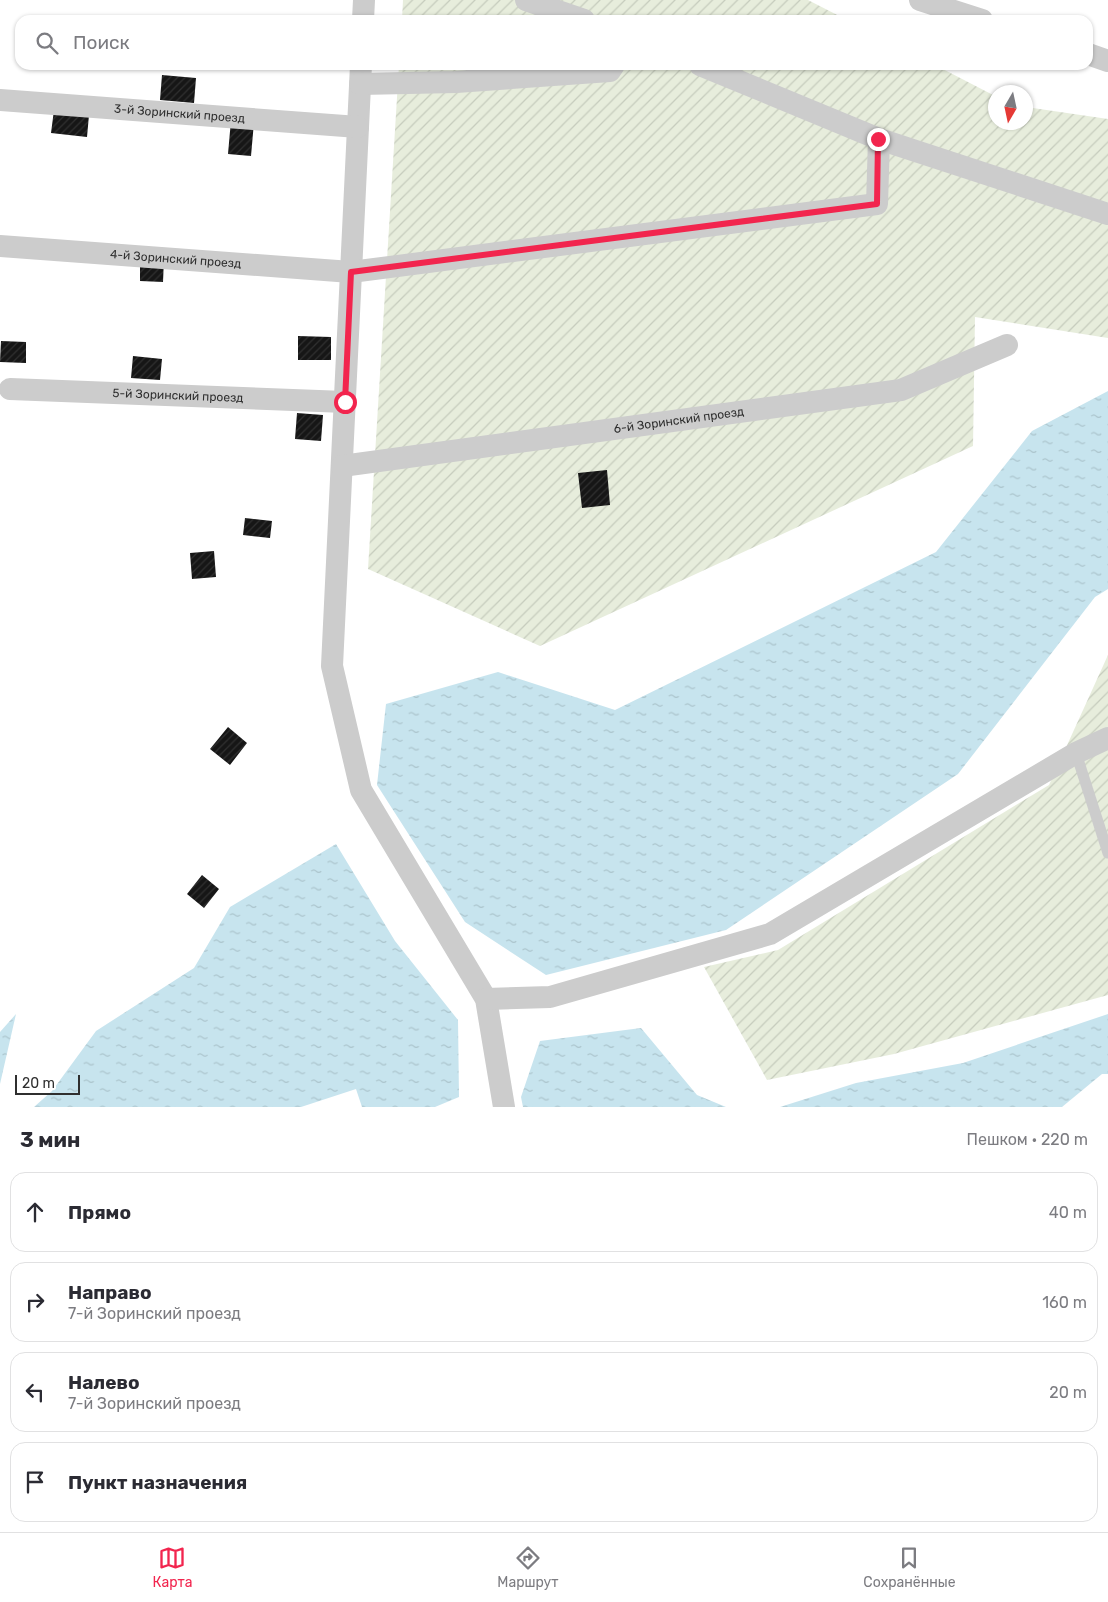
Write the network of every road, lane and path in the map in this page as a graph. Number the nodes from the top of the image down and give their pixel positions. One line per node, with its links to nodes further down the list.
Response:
1 (364, 0): 4 (street)
2 (526, 0): 5 (street)
3 (920, 0): 6 (street)
4 (363, 15)
5 (570, 15)
6 (966, 15)
7 (1093, 56): 8 (street)
8 (1108, 61)
9 (611, 70): 11 (street)
10 (712, 70): 14 (street)
11 (361, 75): 13 (street)
12 (0, 100): 13 (street, 3-й Зоринский проезд)
13 (358, 127): 17 (street)
14 (878, 139): 15 (street); 17 (street, 4-й Зоринский проезд)
15 (1108, 214)
16 (0, 246): 17 (street, 4-й Зоринский проезд)
17 (351, 272): 20 (street)
18 (1007, 345): 21 (street, 6-й Зоринский проезд)
19 (10, 389): 20 (street, 5-й Зоринский проезд)
20 (345, 402): 21 (street)
21 (342, 466): 25 (street)
22 (1108, 738): 23 (street)
23 (1076, 752): 24 (lane); 25 (street)
24 (1108, 853)
25 (486, 999): 26 (street)
26 (504, 1107)

